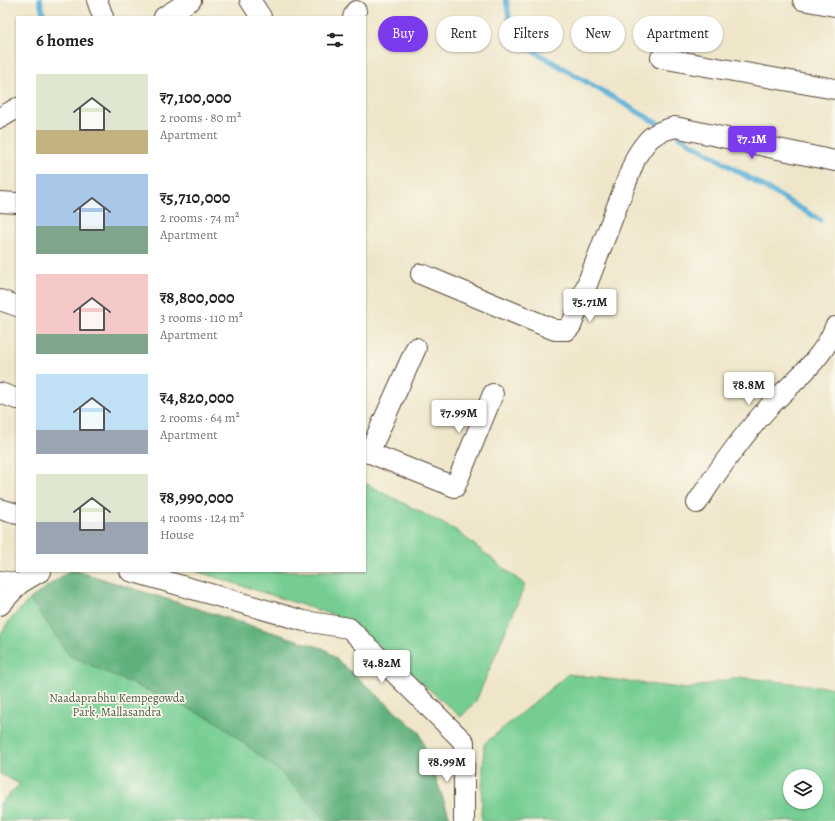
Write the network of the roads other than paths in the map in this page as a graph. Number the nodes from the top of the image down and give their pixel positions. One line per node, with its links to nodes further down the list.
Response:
1 (97, 0): 6 (street)
2 (191, 0): 7 (street)
3 (250, 0): 8 (street)
4 (803, 0): 5 (street)
5 (835, 6)
6 (103, 16)
7 (166, 16)
8 (260, 16)
9 (661, 58): 10 (street)
10 (835, 89)
11 (16, 109): 12 (street)
12 (0, 118)
13 (835, 161): 16 (street)
14 (0, 202): 15 (street)
15 (16, 203)
16 (421, 274)
17 (0, 300): 18 (street)
18 (16, 306)
19 (835, 327): 25 (street)
20 (416, 348): 24 (street)
21 (0, 393): 23 (street)
22 (492, 394): 24 (street)
23 (16, 399)
24 (367, 452)
25 (697, 503)
26 (0, 509): 27 (street)
27 (16, 514)
28 (38, 572): 30 (street)
29 (133, 572): 32 (street)
30 (9, 582): 31 (street)
31 (0, 605)
32 (464, 821)

